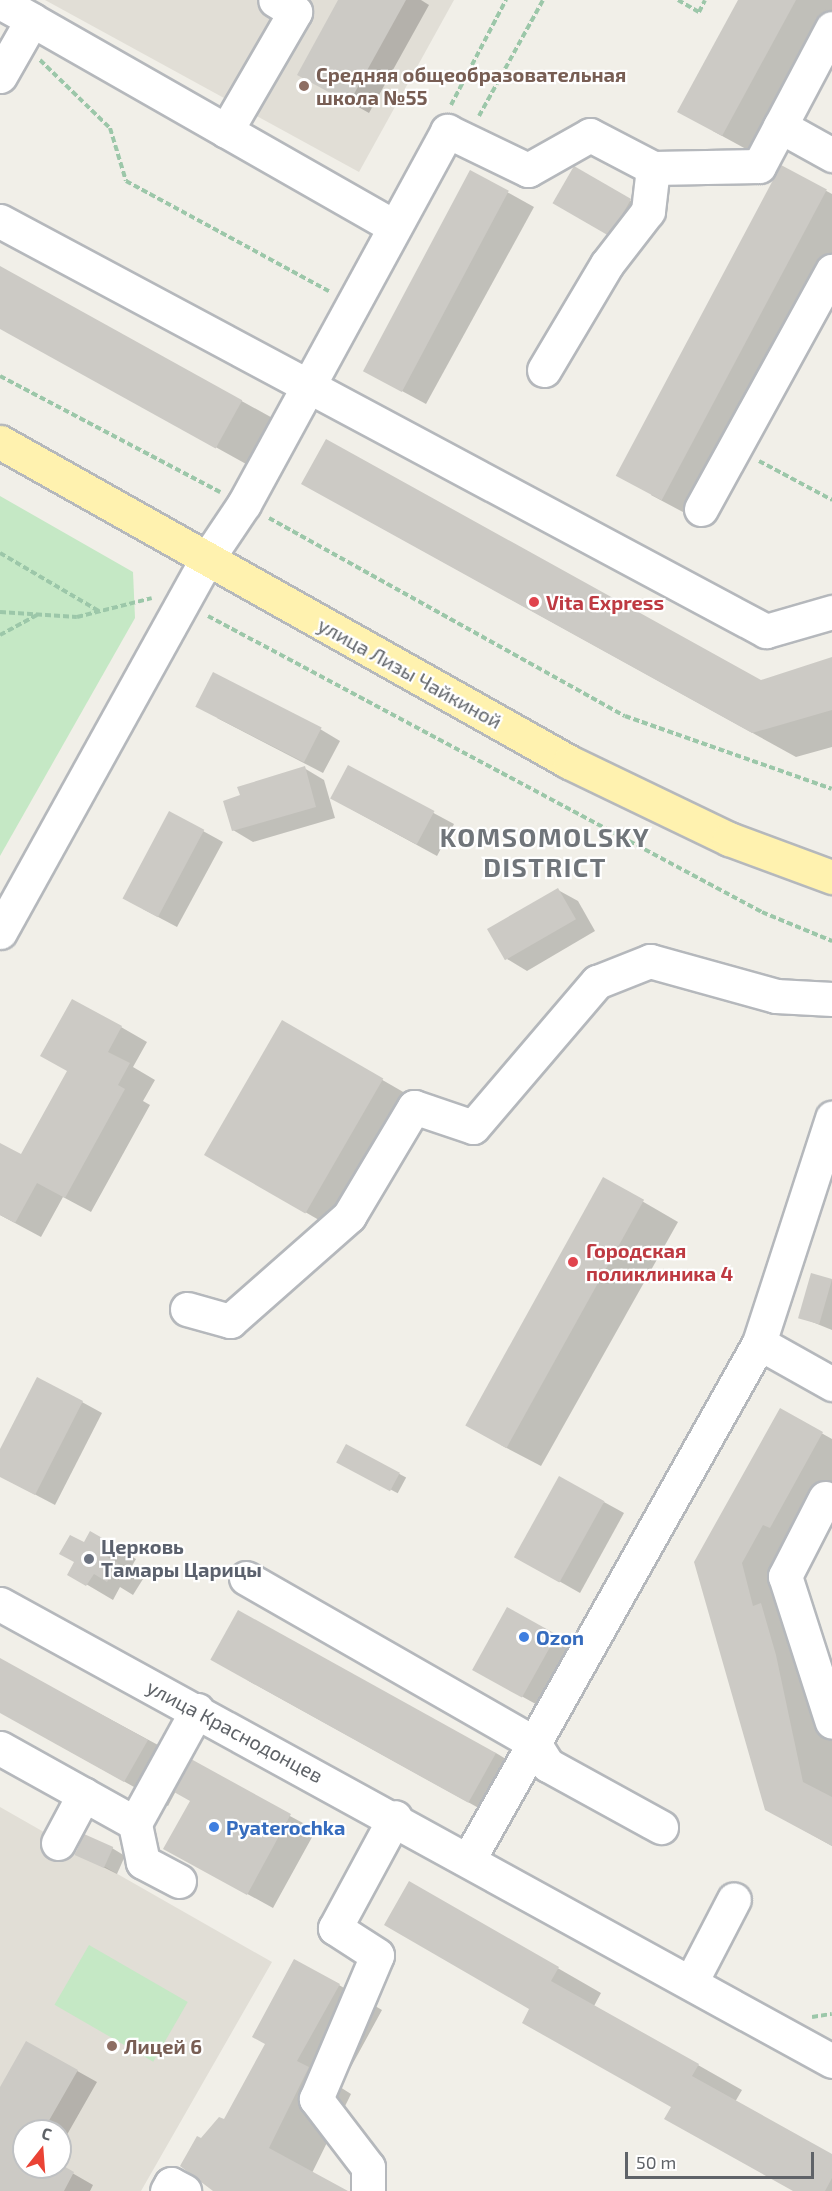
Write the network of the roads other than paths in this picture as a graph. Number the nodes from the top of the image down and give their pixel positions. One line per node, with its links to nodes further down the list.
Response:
1 (275, 0): 7 (street)
2 (0, 2): 4 (street)
3 (832, 28): 6 (street)
4 (26, 30): 5 (street); 7 (street)
5 (0, 76)
6 (780, 126): 8 (street); 9 (street)
7 (226, 131): 11 (street)
8 (832, 155)
9 (653, 168): 11 (street); 13 (street)
10 (0, 221): 14 (street)
11 (393, 226): 14 (street)
12 (832, 271): 16 (street)
13 (544, 370)
14 (305, 383): 17 (street); 18 (street)
15 (0, 442): 17 (main road, улица Лизы Чайкиной)
16 (701, 509)
17 (207, 559): 19 (main road, улица Лизы Чайкиной); 20 (street)
18 (832, 612)
19 (832, 877)
20 (0, 932)
21 (832, 999): 24 (street)
22 (832, 1118): 23 (street)
23 (824, 1167): 25 (street)
24 (187, 1309)
25 (759, 1343): 26 (street); 32 (street)
26 (832, 1384)
27 (825, 1498): 31 (street)
28 (246, 1578): 32 (street)
29 (0, 1604): 30 (street, улица Краснодонцев)
30 (197, 1710): 35 (street, улица Краснодонцев); 36 (street)
31 (832, 1722)
32 (534, 1743): 37 (street); 39 (street)
33 (0, 1748): 34 (street)
34 (84, 1794): 36 (street); 38 (street)
35 (395, 1817): 39 (street, улица Краснодонцев); 46 (street)
36 (135, 1822): 40 (street)
37 (661, 1827)
38 (58, 1843)
39 (470, 1857): 42 (street, улица Краснодонцев)
40 (179, 1881)
41 (734, 1899): 42 (street)
42 (691, 1982): 43 (street, улица Краснодонцев)
43 (832, 2061)
44 (167, 2191): 45 (street)
45 (184, 2191)
46 (368, 2191)

